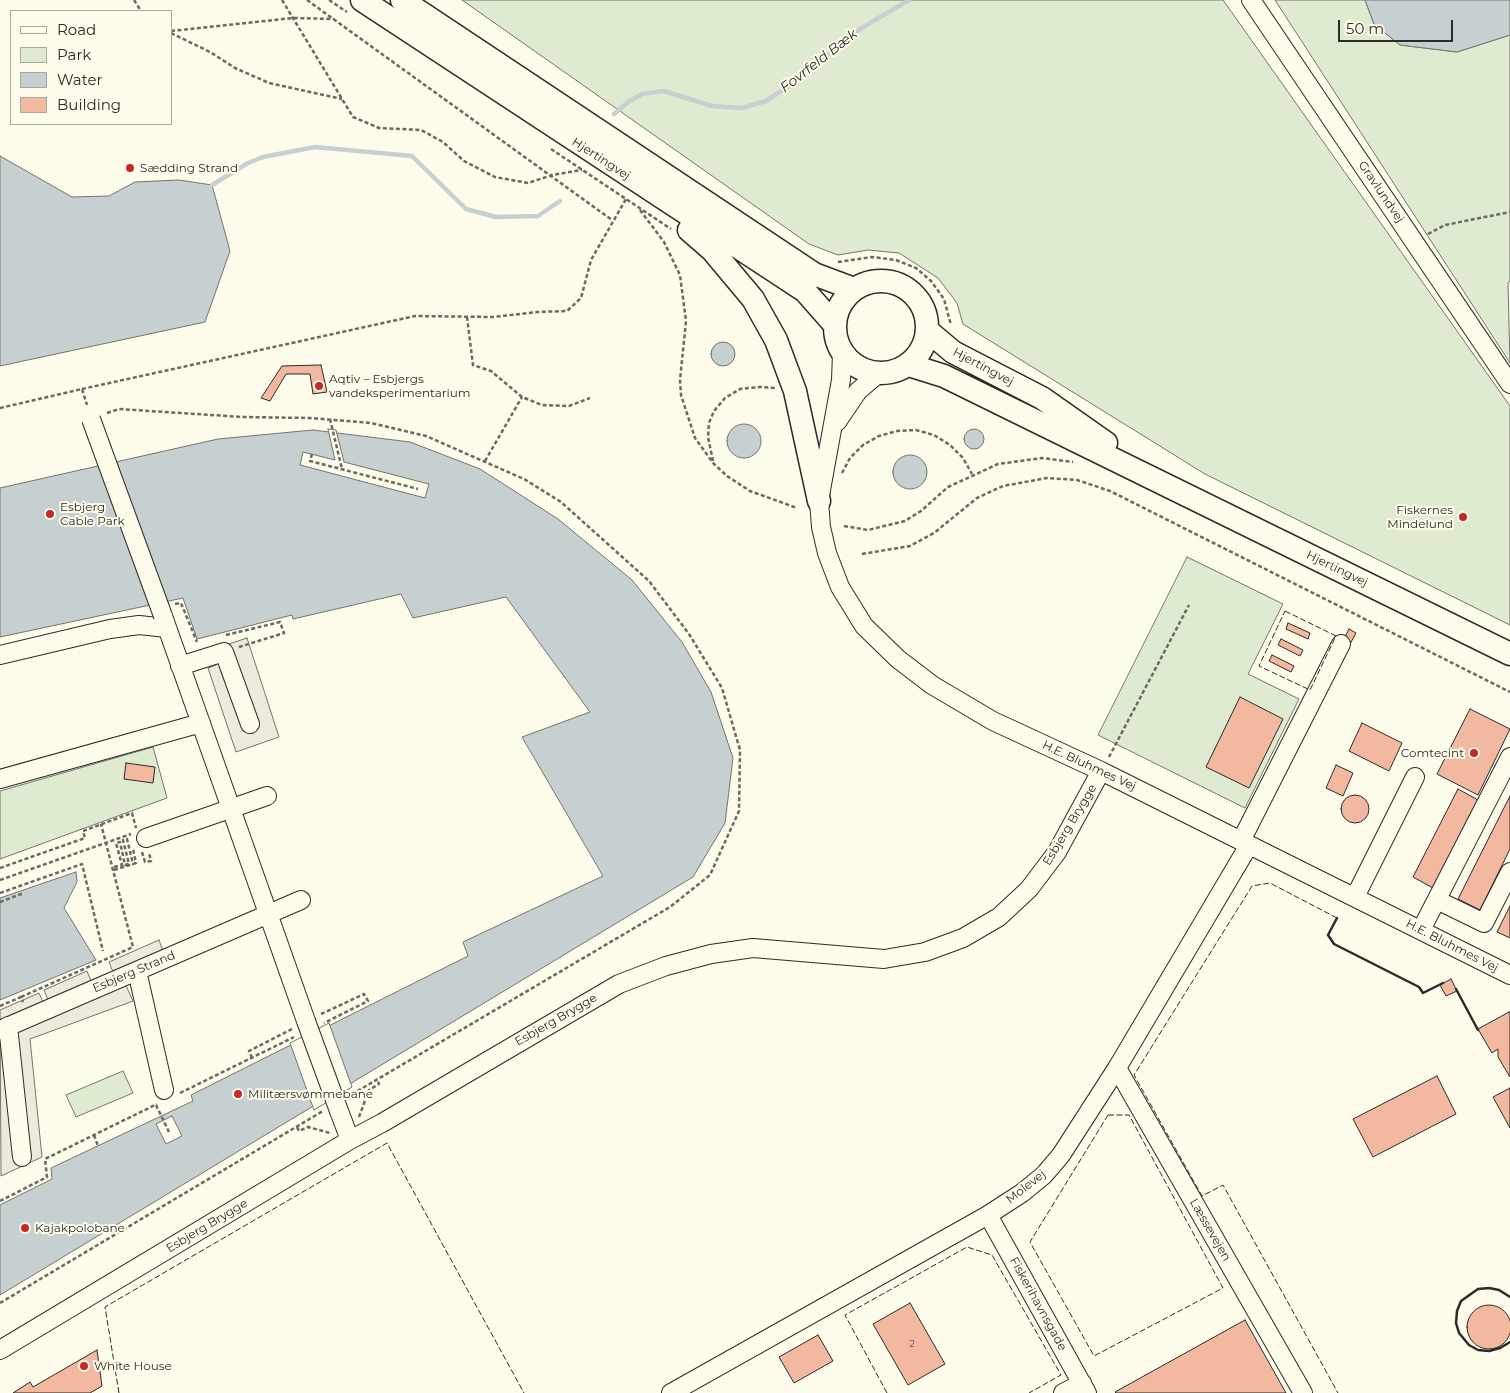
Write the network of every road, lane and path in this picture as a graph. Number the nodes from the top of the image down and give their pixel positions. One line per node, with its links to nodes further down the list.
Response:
1 (282, 0): 6 (path)
2 (307, 0): 7 (path)
3 (362, 0): 11 (main road, Hjertingvej)
4 (402, 0): 20 (main road, Hjertingvej)
5 (1250, 0): 18 (street, Gravlundvej)
6 (293, 18): 7 (path); 8 (path); 10 (path)
7 (335, 20): 13 (path)
8 (172, 32)
9 (172, 33): 10 (path)
10 (342, 99): 13 (path)
11 (556, 130): 22 (main road, Hjertingvej); 46 (main road)
12 (582, 170): 13 (path)
13 (552, 175): 16 (path)
14 (626, 199): 16 (path)
15 (1510, 212): 18 (path)
16 (612, 220): 21 (path)
17 (673, 232): 39 (path)
18 (1414, 241): 28 (street, Gravlundvej)
19 (837, 262): 24 (path)
20 (854, 289): 22 (main road); 23 (main road)
21 (467, 317): 29 (path); 31 (path)
22 (834, 324): 25 (main road)
23 (928, 331): 26 (main road); 44 (main road, Hjertingvej)
24 (957, 332)
25 (842, 353): 27 (main road); 36 (street, H.E. Bluhmes Vej)
26 (909, 364): 27 (main road); 44 (main road, Hjertingvej)
27 (878, 374): 36 (street, H.E. Bluhmes Vej)
28 (1510, 384)
29 (82, 389): 33 (path); 34 (path)
30 (782, 389): 39 (path)
31 (522, 397): 32 (path); 38 (path)
32 (590, 398)
33 (0, 408)
34 (91, 418): 35 (path); 51 (street, bridge)
35 (330, 419): 38 (path); 41 (path)
36 (831, 434): 46 (street, H.E. Bluhmes Vej)
37 (312, 454): 41 (path)
38 (485, 462): 93 (path)
39 (713, 463): 47 (path)
40 (1077, 463): 42 (path)
41 (342, 469): 45 (path)
42 (972, 474): 43 (path); 48 (path)
43 (841, 475)
44 (1164, 483): 53 (main road, Hjertingvej)
45 (418, 488)
46 (819, 501): 60 (street, H.E. Bluhmes Vej)
47 (797, 508)
48 (844, 526)
49 (862, 554): 56 (path)
50 (1190, 605): 60 (path)
51 (165, 622): 54 (street); 55 (street)
52 (1340, 644): 71 (street, Molevej)
53 (1510, 654)
54 (0, 655)
55 (180, 666): 57 (street); 58 (street)
56 (1510, 692)
57 (201, 723): 62 (street); 64 (street)
58 (250, 724)
59 (1510, 756): 82 (street)
60 (1101, 772): 71 (street, H.E. Bluhmes Vej); 99 (street, Esbjerg Brygge)
61 (1415, 777): 80 (street)
62 (0, 778)
63 (267, 796): 64 (street)
64 (231, 808): 67 (street); 84 (street)
65 (101, 824): 67 (path); 69 (path); 74 (path)
66 (126, 837): 67 (path); 68 (path); 72 (path); 73 (path)
67 (138, 837): 67 (path); 72 (path)
68 (115, 839): 69 (path); 70 (path)
69 (106, 842): 75 (path); 77 (path)
70 (116, 843): 73 (path); 75 (path)
71 (1245, 843): 80 (street, H.E. Bluhmes Vej); 91 (street, Molevej)
72 (133, 864): 73 (path)
73 (126, 865): 75 (path)
74 (0, 868)
75 (114, 868): 89 (path)
76 (1510, 872): 82 (street)
77 (0, 880)
78 (0, 893): 86 (path)
79 (24, 894): 83 (path)
80 (1355, 897): 85 (street, H.E. Bluhmes Vej)
81 (300, 900): 84 (street, Esbjerg Strand)
82 (1436, 900): 85 (street)
83 (0, 902)
84 (269, 914): 87 (street, Esbjerg Strand); 95 (street, bridge)
85 (1421, 930): 88 (street, H.E. Bluhmes Vej)
86 (103, 951)
87 (137, 971): 90 (street, Esbjerg Strand); 94 (street)
88 (1510, 975)
89 (21, 997)
90 (4, 1028): 92 (street)
91 (1117, 1068): 102 (street, Molevej); 108 (street, Læssevejen)
92 (6, 1071): 101 (street)
93 (377, 1079): 95 (path); 99 (path)
94 (160, 1098): 97 (path)
95 (338, 1106): 96 (path); 99 (street)
96 (297, 1126): 99 (path); 103 (path)
97 (170, 1132)
98 (94, 1135): 100 (path)
99 (350, 1140): 104 (street, Esbjerg Brygge)
100 (98, 1146)
101 (22, 1157)
102 (988, 1214): 105 (street, Fiskerihavnsgade); 106 (street, Molevej)
103 (0, 1303)
104 (0, 1350)
105 (1084, 1388): 107 (street)
106 (671, 1393)
107 (1063, 1393)
108 (1303, 1393)

